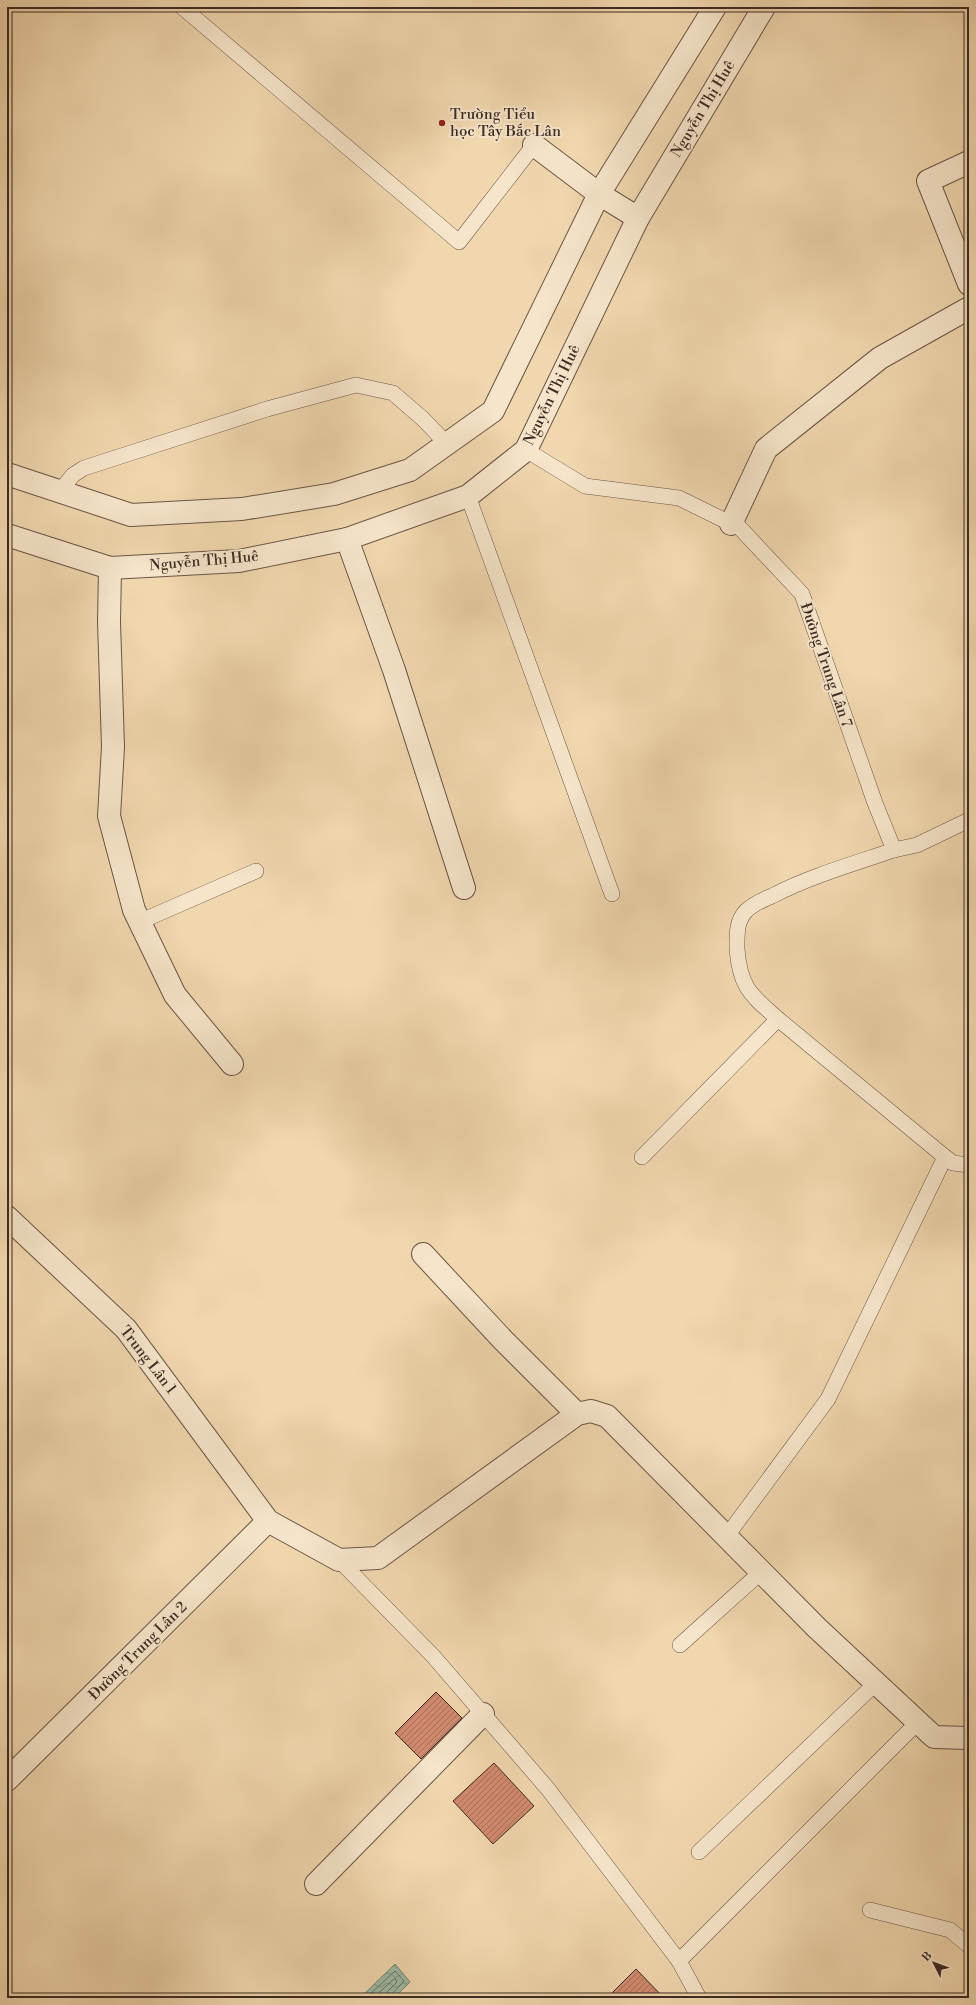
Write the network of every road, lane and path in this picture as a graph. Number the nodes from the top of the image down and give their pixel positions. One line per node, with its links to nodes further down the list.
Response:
1 (182, 7): 4 (lane)
2 (715, 7): 6 (street)
3 (764, 7): 7 (street, Nguyễn Thị Huê)
4 (534, 144): 6 (street)
5 (969, 162): 8 (street)
6 (599, 194): 7 (street); 10 (street)
7 (638, 218): 11 (street, Nguyễn Thị Huê)
8 (969, 284)
9 (969, 308): 15 (street)
10 (446, 444): 13 (street); 13 (lane)
11 (526, 450): 14 (street, Nguyễn Thị Huê); 15 (lane, Đường Trung Lân 7)
12 (7, 474): 13 (street)
13 (60, 491)
14 (468, 496): 17 (street, Nguyễn Thị Huê); 23 (lane)
15 (731, 524): 20 (lane, Đường Trung Lân 7)
16 (7, 535): 18 (street, Nguyễn Thị Huê)
17 (347, 539): 18 (street, Nguyễn Thị Huê); 22 (street)
18 (110, 568): 24 (street)
19 (969, 820): 20 (lane)
20 (894, 850): 25 (lane)
21 (256, 871): 24 (lane)
22 (464, 888)
23 (612, 894)
24 (140, 922): 26 (street)
25 (778, 1019): 27 (lane); 28 (lane)
26 (232, 1064)
27 (642, 1157)
28 (945, 1157): 29 (lane); 34 (lane)
29 (969, 1165)
30 (7, 1217): 33 (street, Trung Lân 1)
31 (423, 1254): 32 (street)
32 (577, 1414): 34 (street); 35 (street)
33 (268, 1521): 35 (street); 42 (street, Đường Trung Lân 2)
34 (726, 1537): 36 (street)
35 (340, 1560): 39 (lane)
36 (760, 1572): 37 (lane); 38 (street)
37 (680, 1645)
38 (876, 1683): 40 (street); 43 (lane)
39 (483, 1714): 44 (street); 47 (lane)
40 (918, 1722): 41 (street); 47 (lane)
41 (969, 1738)
42 (7, 1780)
43 (699, 1852)
44 (316, 1884)
45 (870, 1910): 46 (lane)
46 (969, 1946)
47 (679, 1961): 48 (lane)
48 (699, 1998)

